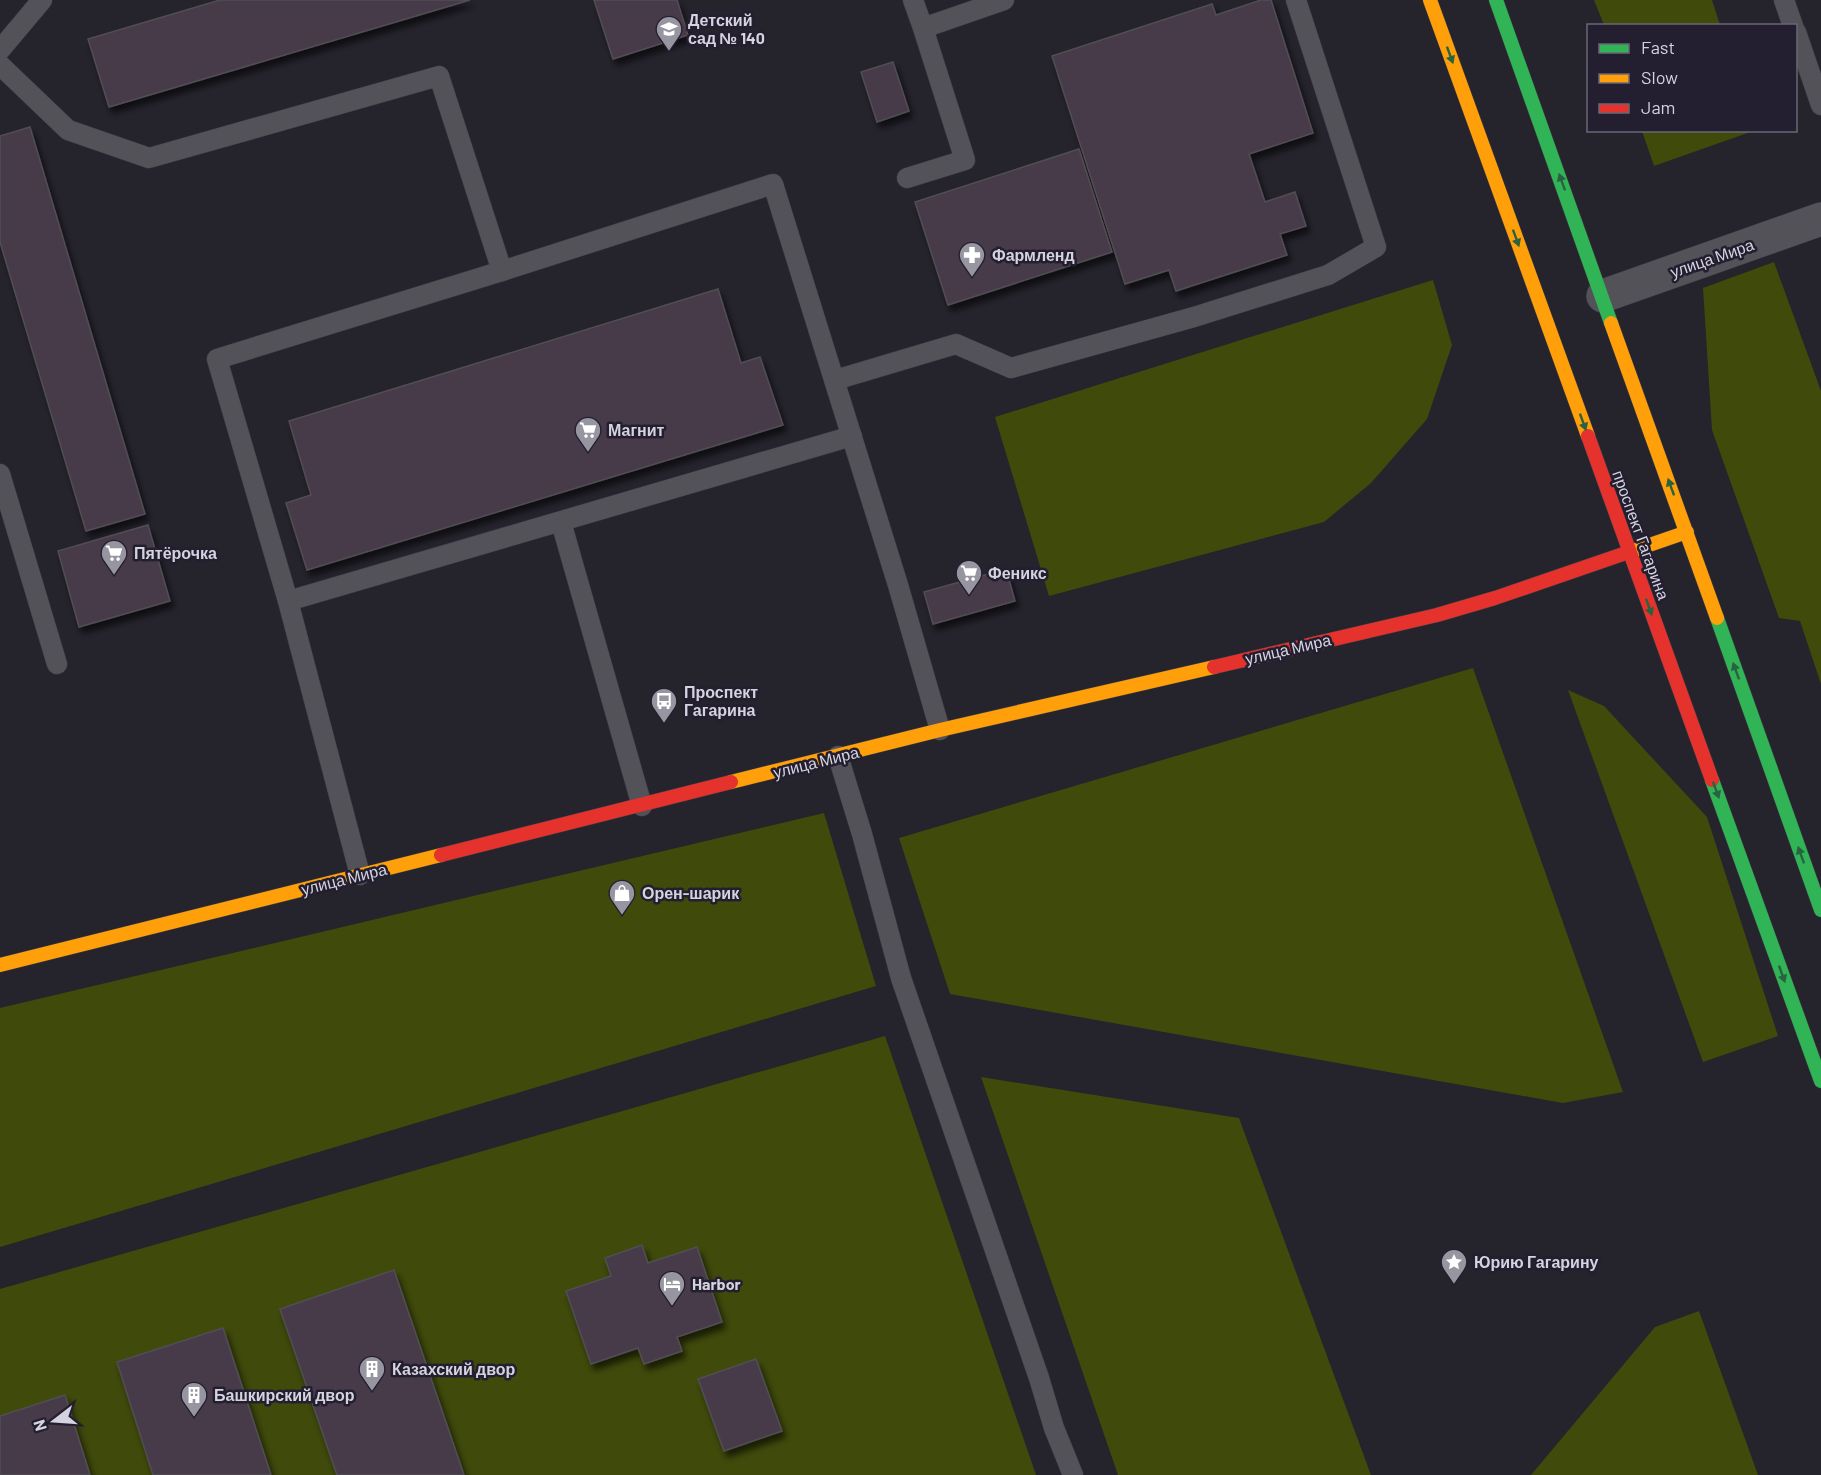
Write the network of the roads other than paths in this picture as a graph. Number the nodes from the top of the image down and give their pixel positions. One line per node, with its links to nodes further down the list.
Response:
1 (42, 0): 11 (lane)
2 (913, 0): 9 (lane)
3 (1004, 0): 9 (lane)
4 (1296, 0): 18 (lane)
5 (1430, 0): 23 (main road, проспект Гагарина, one-way to 23)
6 (1496, 0): 17 (main road, one-way to 6)
7 (1784, 0): 8 (lane)
8 (1792, 24)
9 (923, 28): 14 (lane)
10 (1797, 35): 13 (lane)
11 (0, 50)
12 (0, 65): 16 (lane)
13 (1821, 105)
14 (907, 178)
15 (1821, 219): 17 (street, улица Мира)
16 (502, 271): 18 (lane); 24 (lane)
17 (1603, 296): 22 (main road, one-way to 17)
18 (835, 381): 19 (lane)
19 (852, 436): 21 (lane); 26 (lane)
20 (0, 474): 25 (lane)
21 (561, 522): 24 (lane); 28 (lane)
22 (1687, 532): 23 (main road, улица Мира); 30 (main road, one-way to 22)
23 (1629, 552): 26 (main road, улица Мира); 32 (main road, проспект Гагарина, one-way to 32)
24 (288, 601): 29 (lane)
25 (57, 664)
26 (940, 730): 27 (main road, улица Мира)
27 (838, 756): 28 (main road, улица Мира); 33 (lane)
28 (642, 806): 29 (main road, улица Мира)
29 (360, 875): 31 (main road, улица Мира)
30 (1821, 910)
31 (0, 965)
32 (1821, 1081)
33 (1073, 1475)

